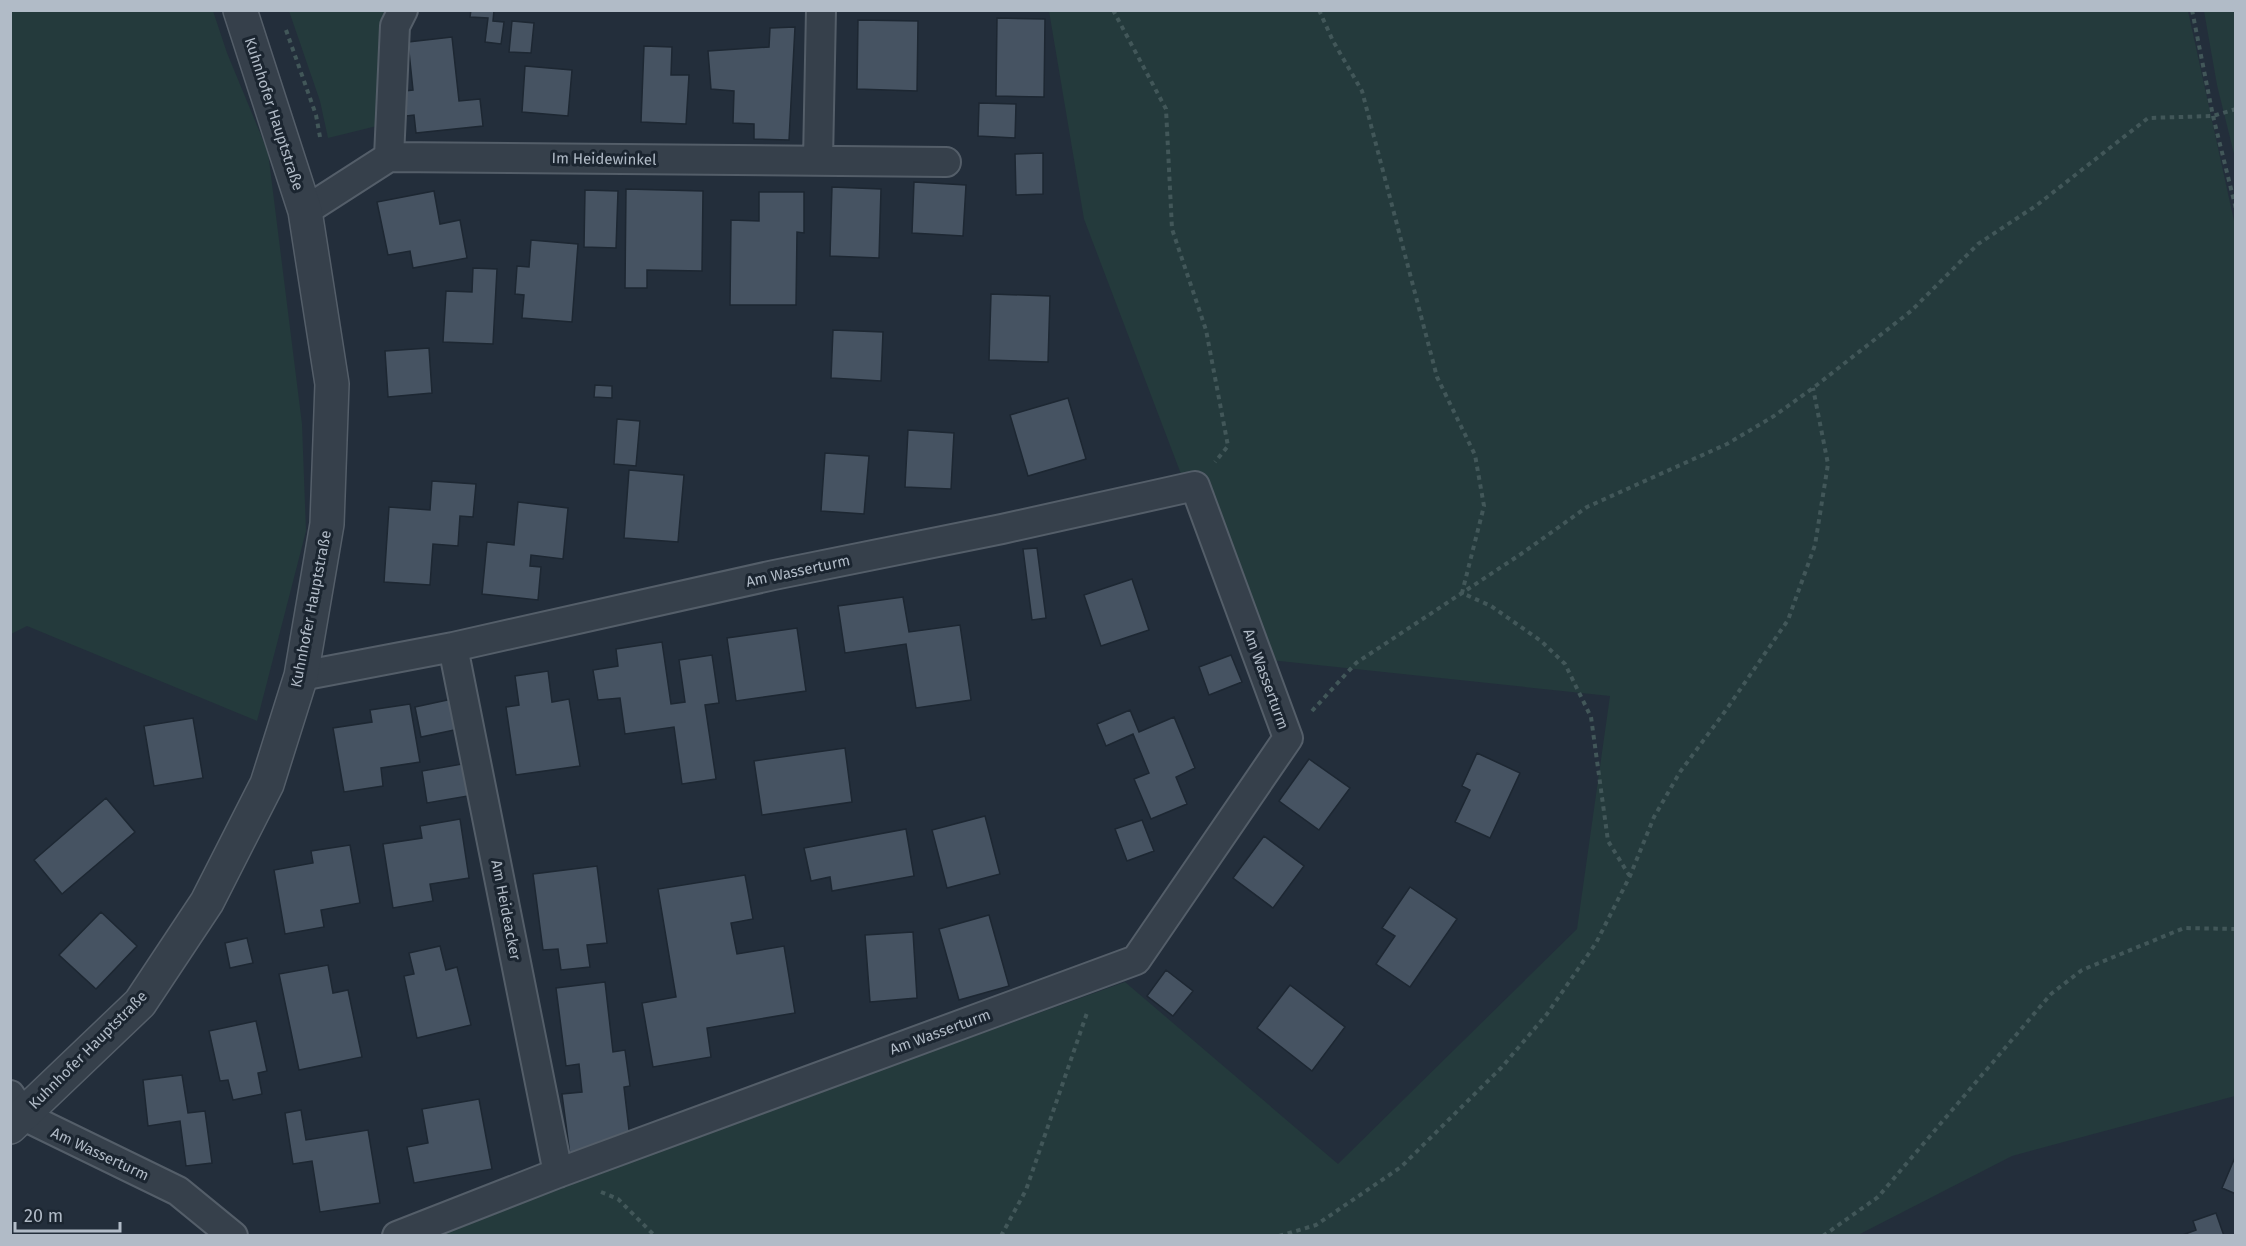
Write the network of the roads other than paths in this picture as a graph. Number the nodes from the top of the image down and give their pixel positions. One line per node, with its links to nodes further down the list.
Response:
1 (240, 10): 7 (street, Kuhnhofer Hauptstraße)
2 (403, 10): 4 (street)
3 (821, 10): 5 (street)
4 (389, 157): 5 (street, Im Heidewinkel); 7 (street)
5 (818, 160): 6 (street, Im Heidewinkel)
6 (946, 162)
7 (306, 211): 9 (street, Kuhnhofer Hauptstraße)
8 (453, 647): 9 (street, Am Wasserturm); 11 (street, Am Heideacker); 11 (street, Am Wasserturm)
9 (301, 676): 10 (street, Kuhnhofer Hauptstraße)
10 (15, 1113): 12 (street, Am Wasserturm)
11 (558, 1173): 13 (street, Am Wasserturm)
12 (233, 1236)
13 (397, 1236)

